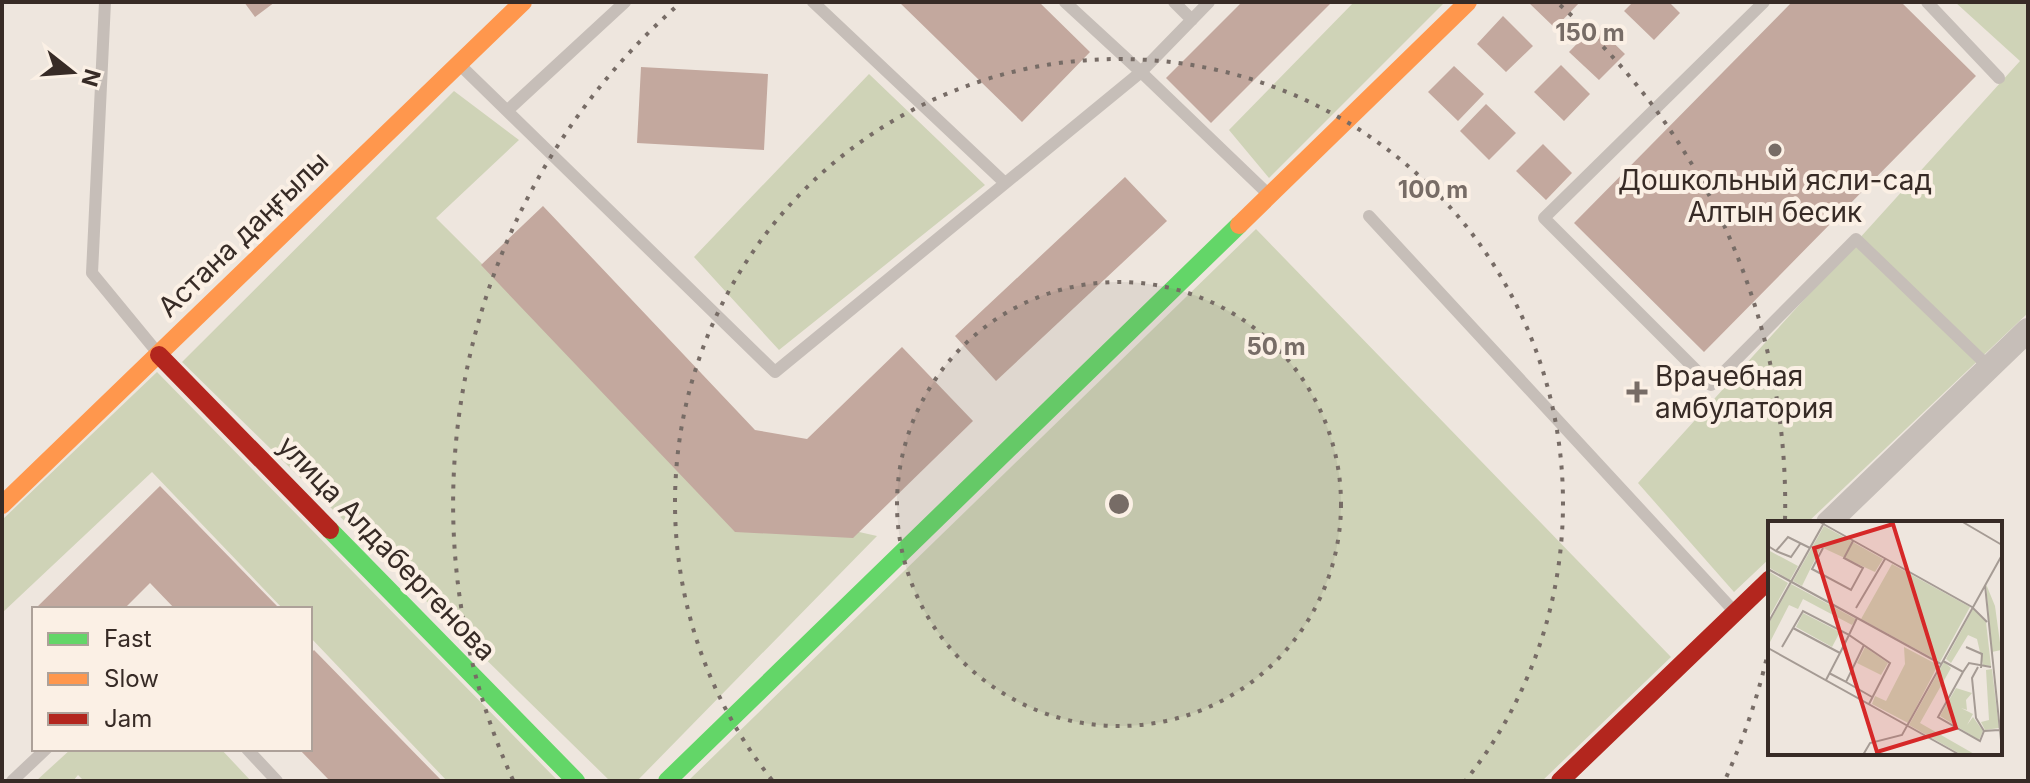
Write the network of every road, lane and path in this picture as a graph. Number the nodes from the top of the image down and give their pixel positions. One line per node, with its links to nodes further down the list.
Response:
1 (105, 2): 20 (lane)
2 (523, 2): 12 (street, Астана даңғылы)
3 (625, 2): 15 (lane)
4 (813, 2): 16 (lane)
5 (1065, 2): 13 (lane)
6 (1174, 2): 11 (lane)
7 (1209, 2): 11 (lane)
8 (1468, 2): 17 (street)
9 (1764, 2): 21 (lane)
10 (1927, 2): 14 (lane)
11 (1192, 20): 13 (lane)
12 (459, 64): 15 (lane); 20 (street, Астана даңғылы)
13 (1141, 72): 16 (lane); 17 (lane)
14 (1999, 78)
15 (508, 110): 16 (lane)
16 (1005, 183)
17 (1269, 196): 31 (street)
18 (1369, 216): 25 (lane)
19 (2028, 330): 21 (street)
20 (159, 355): 22 (street, Астана даңғылы); 30 (street, улица Алдабергенова)
21 (1989, 367): 23 (street)
22 (2, 505)
23 (1830, 521)
24 (1768, 581): 25 (street)
25 (1735, 612): 32 (street)
26 (44, 751): 28 (lane)
27 (249, 751): 29 (lane)
28 (12, 781)
29 (277, 781)
30 (576, 781)
31 (667, 781)
32 (1560, 781)

